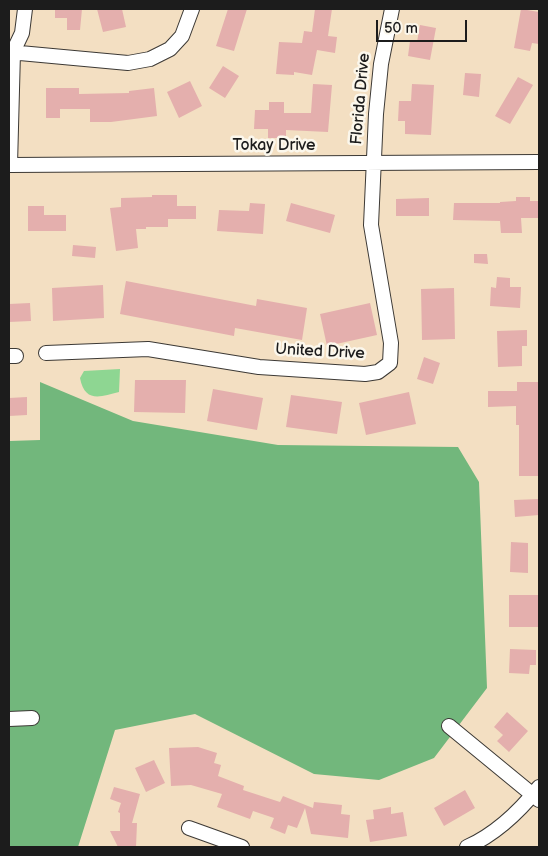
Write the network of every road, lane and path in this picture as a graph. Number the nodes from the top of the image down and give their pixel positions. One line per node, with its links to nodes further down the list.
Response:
1 (25, 9): 4 (street)
2 (192, 9): 4 (street)
3 (392, 9): 6 (street, Florida Drive)
4 (11, 52): 7 (street)
5 (539, 162): 6 (street, Tokay Drive)
6 (374, 163): 7 (street, Tokay Drive); 8 (street, United Drive)
7 (9, 165)
8 (46, 354)
9 (32, 718): 10 (street)
10 (9, 719)
11 (450, 726): 12 (street)
12 (537, 794): 15 (street)
13 (189, 828): 14 (street)
14 (242, 847)
15 (467, 847)

